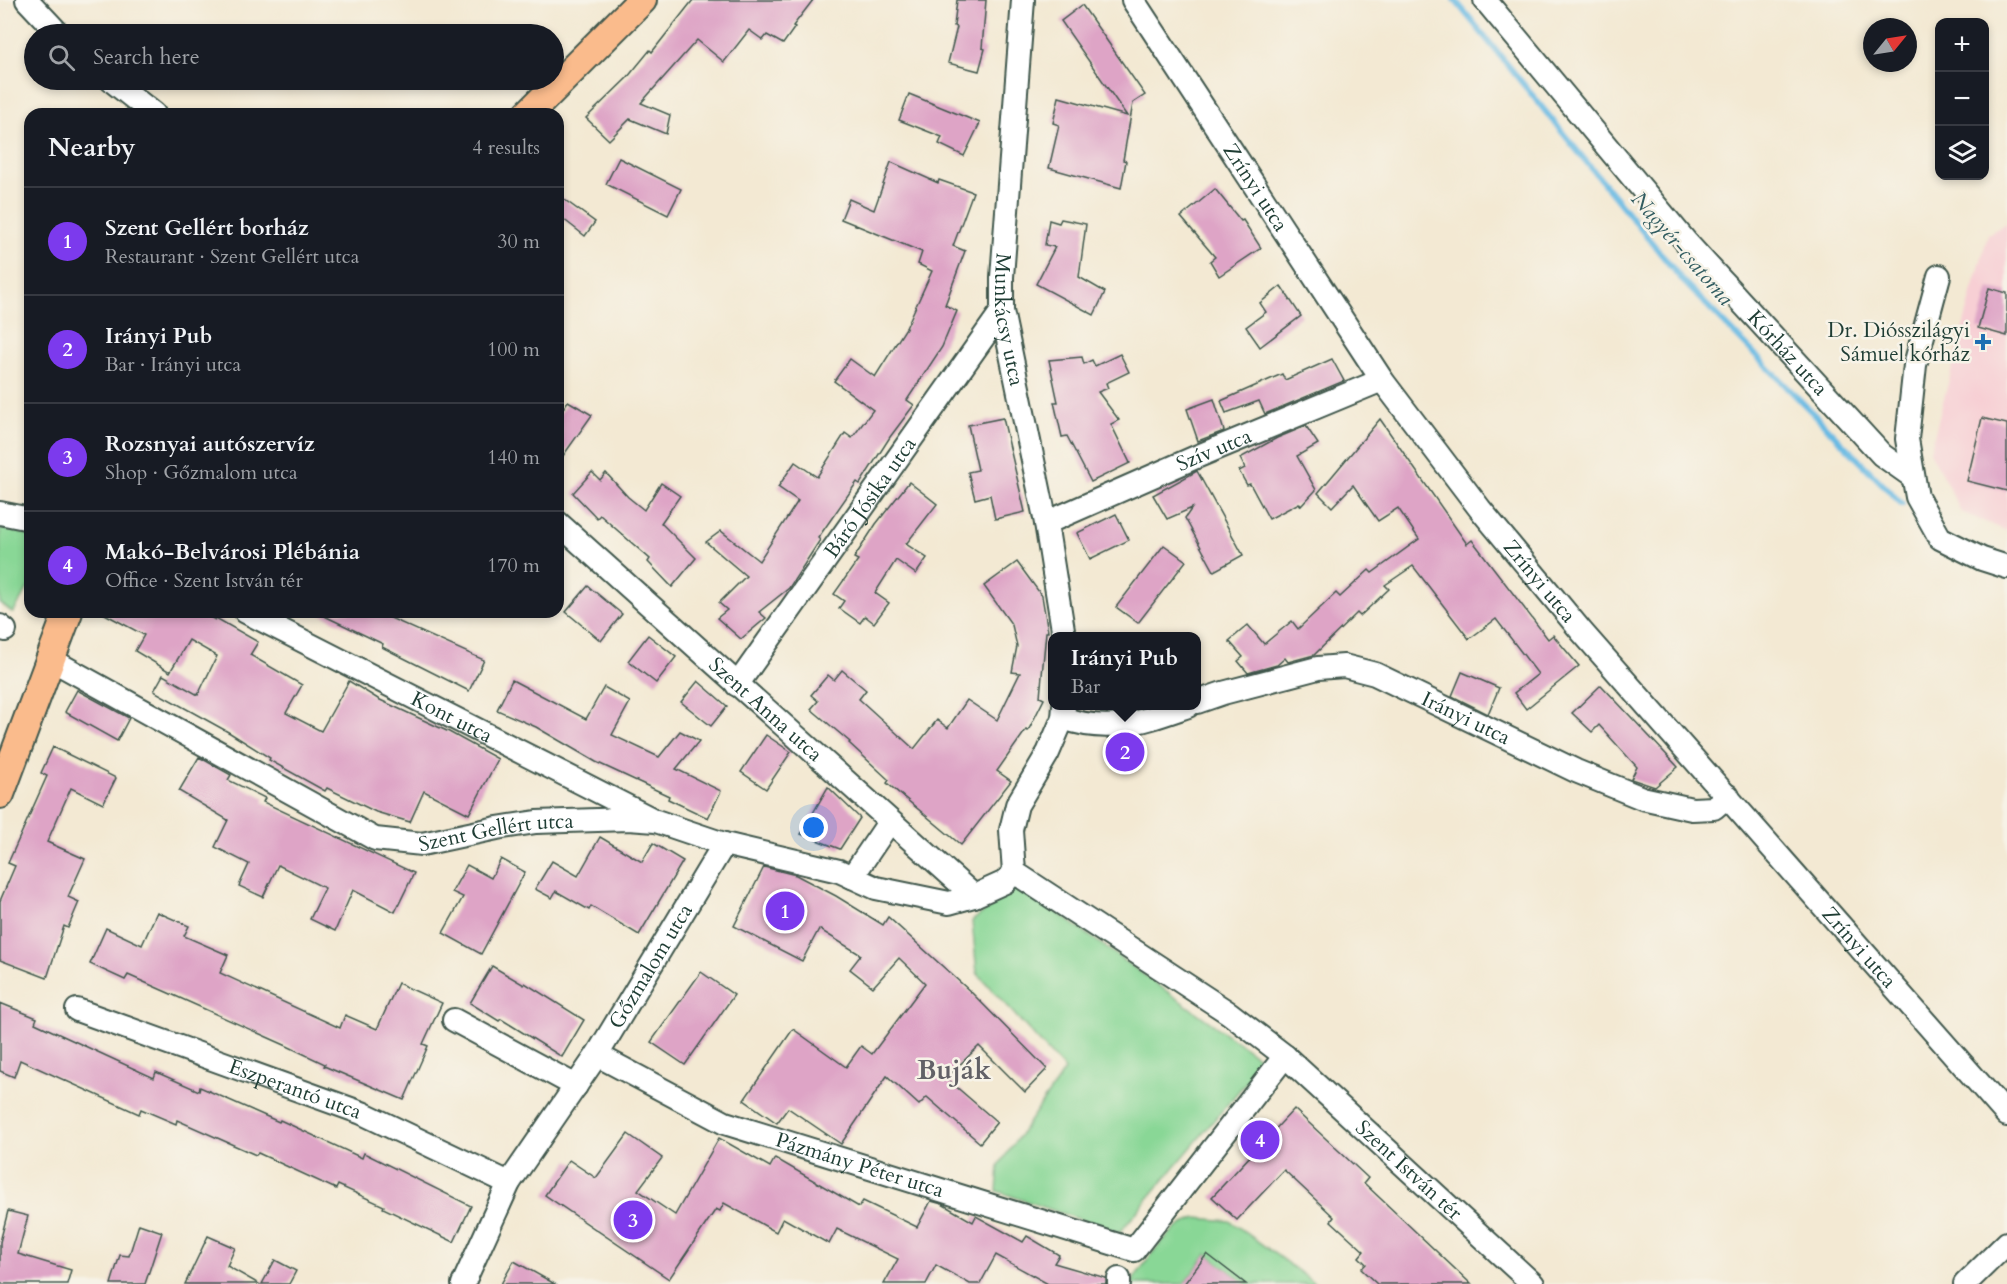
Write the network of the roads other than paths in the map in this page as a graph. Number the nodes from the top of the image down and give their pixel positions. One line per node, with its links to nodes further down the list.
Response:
1 (27, 0): 6 (street)
2 (642, 0): 7 (main road)
3 (1023, 0): 13 (street, Munkácsy utca)
4 (1133, 0): 14 (street, Zrínyi utca)
5 (1485, 0): 15 (street, Kórház utca)
6 (50, 24)
7 (564, 78)
8 (123, 90): 10 (street)
9 (552, 90): 11 (main road)
10 (146, 108)
11 (534, 108)
12 (1939, 276): 15 (street)
13 (1002, 311): 18 (street, Munkácsy utca); 25 (street, Báró Jósika utca)
14 (1382, 380): 18 (street, Szív utca); 30 (street, Zrínyi utca)
15 (1913, 477): 20 (street)
16 (0, 513): 17 (street)
17 (24, 518)
18 (1046, 523): 23 (street, Munkácsy utca)
19 (564, 528): 25 (street, Szent Anna utca)
20 (2007, 567)
21 (66, 618): 24 (main road)
22 (258, 618): 31 (street, Kont utca)
23 (1063, 632)
24 (50, 659): 29 (main road); 31 (street, Szent Gellért utca)
25 (737, 685): 32 (street, Szent Anna utca)
26 (1201, 701): 30 (street, Irányi utca)
27 (1174, 710): 28 (street)
28 (1064, 712): 34 (street)
29 (0, 794)
30 (1728, 796): 42 (street, Zrínyi utca)
31 (656, 821): 33 (street, Szent Gellért utca)
32 (890, 821): 35 (street); 36 (street, Szent Anna utca)
33 (724, 844): 35 (street, Szent Gellért utca); 39 (street, Gőzmalom utca)
34 (1014, 872): 36 (street); 40 (street, Szent István tér)
35 (852, 877): 36 (street, Szent Gellért utca)
36 (974, 896)
37 (77, 1010): 43 (street, Eszperantó utca)
38 (454, 1020): 41 (street)
39 (597, 1054): 40 (street, Pázmány Péter utca); 41 (street, Gőzmalom utca)
40 (1285, 1056): 46 (street, Szent István tér)
41 (576, 1086): 43 (street, Gőzmalom utca)
42 (2007, 1114)
43 (509, 1183): 45 (street, Gőzmalom utca)
44 (2007, 1243): 47 (street)
45 (463, 1284)
46 (1533, 1284)
47 (1965, 1284)

